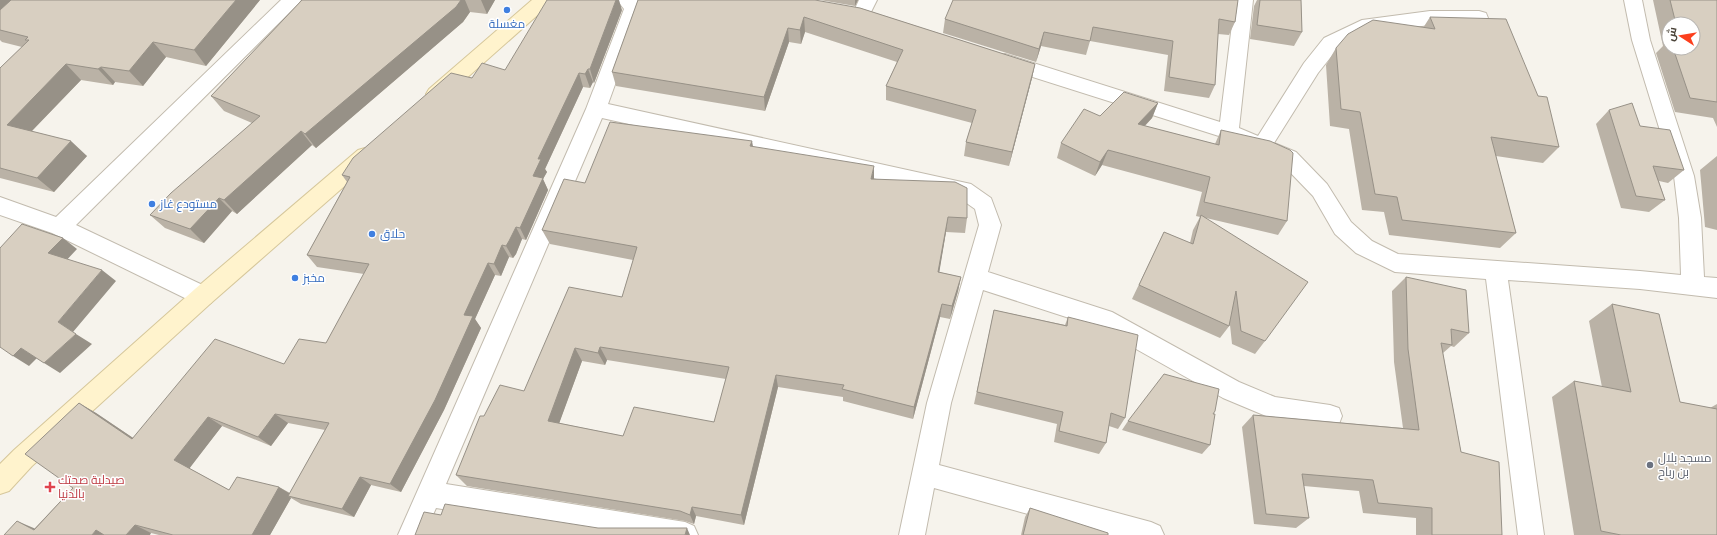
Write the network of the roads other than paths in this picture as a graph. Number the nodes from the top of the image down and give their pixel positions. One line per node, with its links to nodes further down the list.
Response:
1 (292, 0): 14 (street)
2 (544, 0): 8 (main road)
3 (1244, 0): 10 (street)
4 (1633, 0): 17 (street)
5 (632, 2): 9 (street)
6 (1479, 18): 12 (street)
7 (989, 56): 10 (street)
8 (424, 104)
9 (596, 109): 16 (street); 23 (street)
10 (1229, 132): 12 (street)
11 (382, 141): 19 (main road)
12 (1262, 146): 15 (street)
13 (0, 206): 14 (street)
14 (60, 227): 19 (street)
15 (1496, 270): 17 (street); 28 (street)
16 (976, 278): 20 (street); 21 (street)
17 (1693, 286): 18 (street)
18 (1717, 288)
19 (203, 296): 22 (main road)
20 (1330, 416)
21 (924, 473): 26 (street); 27 (street)
22 (0, 482)
23 (428, 494): 24 (street); 25 (street)
24 (410, 535)
25 (685, 535)
26 (912, 535)
27 (1152, 535)
28 (1531, 535)

